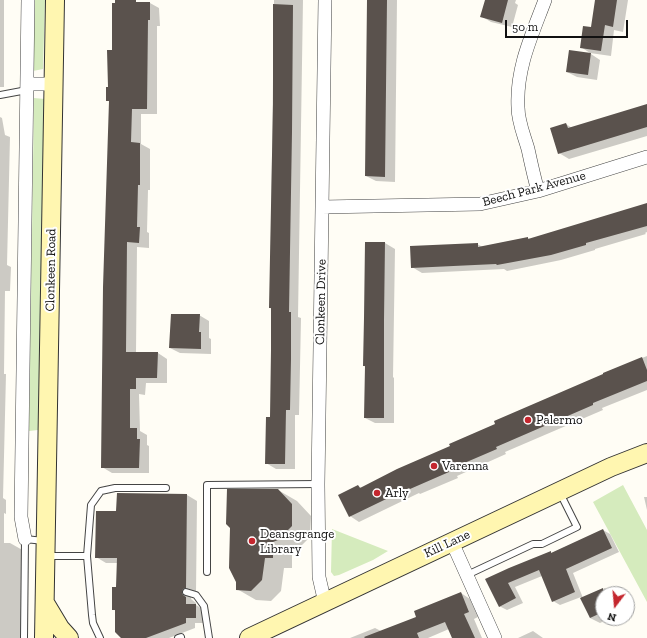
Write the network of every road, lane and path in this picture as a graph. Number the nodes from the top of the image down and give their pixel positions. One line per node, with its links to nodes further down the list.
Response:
1 (28, 0): 6 (street, Clonkeen Road)
2 (55, 0): 5 (main road, Clonkeen Road)
3 (325, 0): 10 (street, Clonkeen Drive)
4 (545, 0): 9 (street)
5 (55, 84): 6 (street); 17 (main road, Clonkeen Road)
6 (27, 87): 7 (lane); 15 (street, Clonkeen Road)
7 (0, 95)
8 (647, 157): 9 (street, Beech Park Avenue)
9 (538, 191): 10 (street, Beech Park Avenue)
10 (322, 207): 12 (street, Clonkeen Drive)
11 (647, 453): 14 (main road, Kill Lane)
12 (318, 484): 19 (lane); 23 (street, Clonkeen Drive)
13 (166, 488): 18 (lane)
14 (560, 491): 16 (main road, Kill Lane); 20 (lane)
15 (25, 539): 17 (lane); 24 (lane, Clonkeen Road)
16 (452, 542): 20 (street); 23 (main road, Kill Lane)
17 (46, 549): 18 (lane); 22 (main road, Clonkeen Road)
18 (87, 556): 27 (lane)
19 (207, 572)
20 (467, 575): 30 (street)
21 (186, 592): 28 (lane)
22 (45, 602): 25 (main road, Clonkeen Road); 26 (main road)
23 (325, 603): 29 (main road, Kill Lane)
24 (24, 638)
25 (44, 638)
26 (69, 638)
27 (100, 638)
28 (209, 638)
29 (249, 638)
30 (496, 638)

